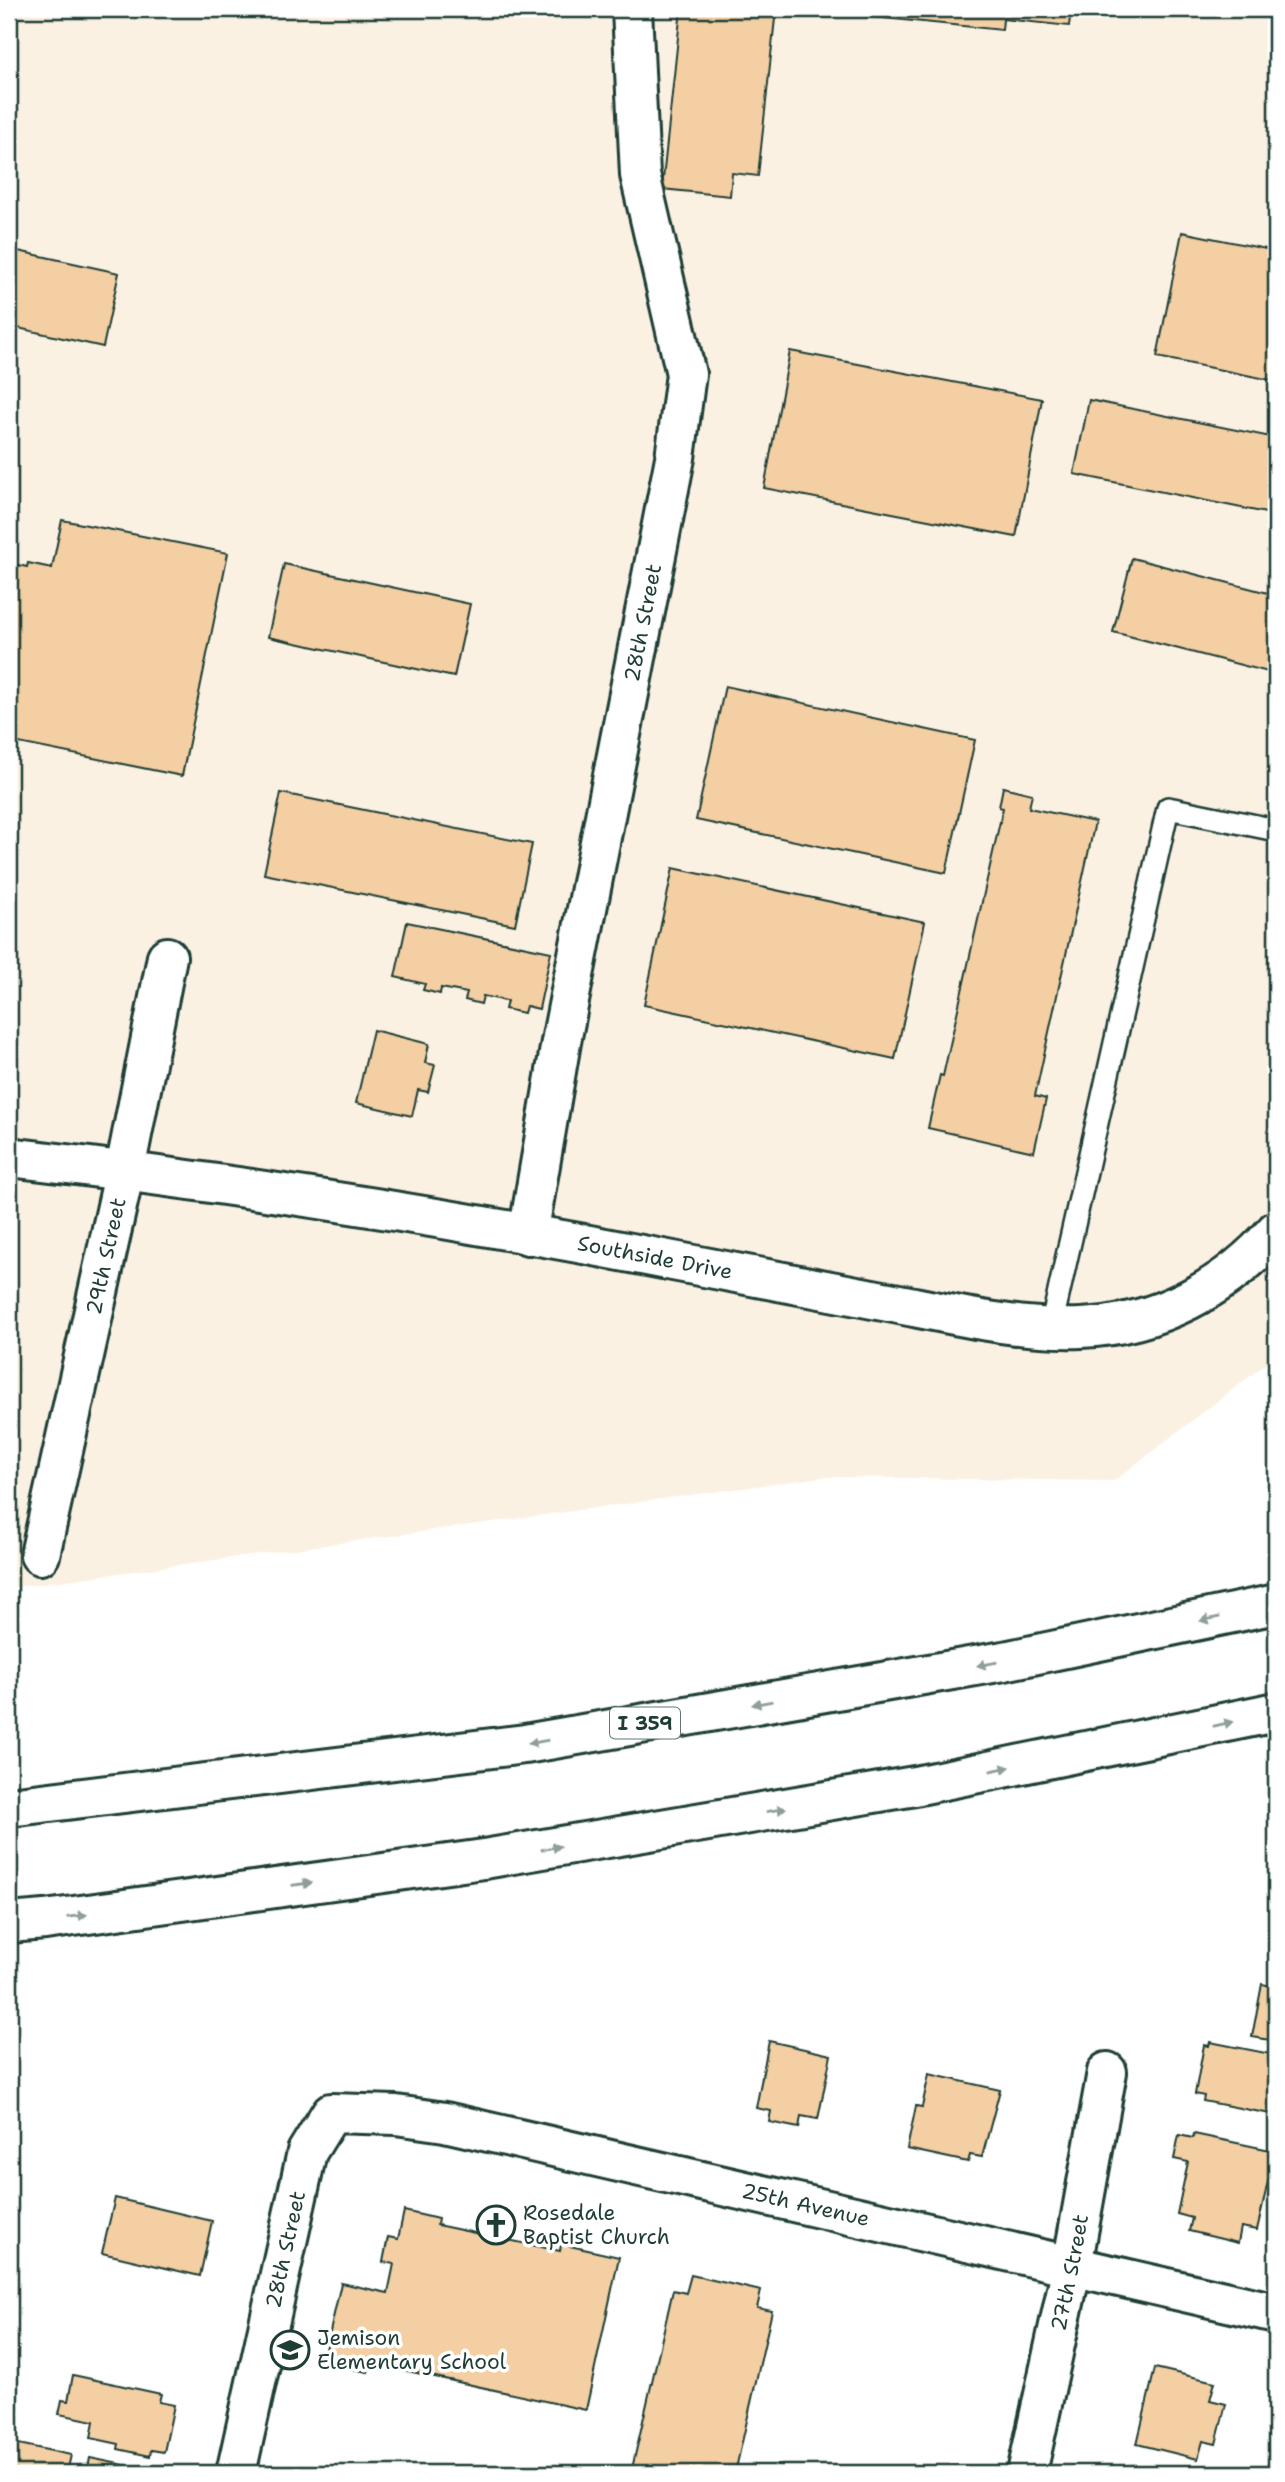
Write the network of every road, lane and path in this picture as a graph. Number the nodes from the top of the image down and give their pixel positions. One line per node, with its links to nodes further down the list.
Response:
1 (632, 9): 7 (main road, 28th Street)
2 (1276, 830): 8 (lane)
3 (167, 957): 5 (main road, 29th Street)
4 (9, 1157): 5 (main road, Southside Drive)
5 (125, 1170): 7 (main road, Southside Drive); 9 (main road, 29th Street)
6 (1276, 1231): 8 (main road, Southside Drive)
7 (528, 1235): 8 (main road, Southside Drive)
8 (1051, 1327)
9 (40, 1555)
10 (1276, 1604): 12 (main road, I 359, one-way to 12)
11 (1276, 1712): 13 (main road, one-way to 11)
12 (9, 1807)
13 (9, 1923)
14 (1107, 2072): 16 (main road, 27th Street)
15 (331, 2113): 16 (main road, 25th Avenue); 18 (main road, 28th Street)
16 (1072, 2266): 17 (main road, 25th Avenue); 19 (main road, 27th Street)
17 (1276, 2313)
18 (236, 2473)
19 (1027, 2473)

